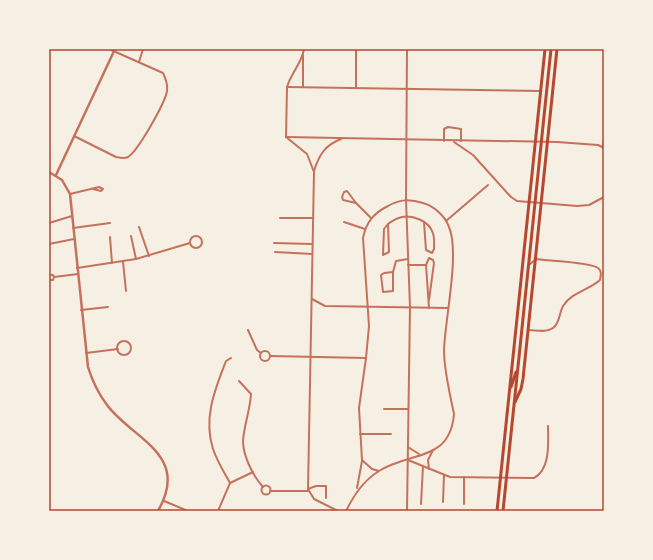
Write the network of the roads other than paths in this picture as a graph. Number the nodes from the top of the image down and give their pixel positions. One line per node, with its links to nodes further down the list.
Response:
1 (110, 49): 8 (street)
2 (143, 49): 10 (street)
3 (356, 49): 13 (street)
4 (407, 49): 14 (street)
5 (545, 49): 15 (main road)
6 (551, 49): 25 (main road)
7 (557, 49): 26 (main road)
8 (115, 50): 10 (street); 16 (street)
9 (304, 51): 11 (street); 12 (street)
10 (139, 62): 16 (street)
11 (287, 87): 12 (street); 17 (street)
12 (303, 88): 13 (street)
13 (356, 88): 14 (street)
14 (407, 89): 15 (street); 20 (street)
15 (542, 91): 24 (main road)
16 (74, 136): 30 (street)
17 (286, 137): 19 (street); 29 (street)
18 (604, 137): 27 (street)
19 (342, 138): 20 (street); 29 (street)
20 (406, 140): 21 (street); 35 (street)
21 (444, 141): 22 (street); 23 (street)
22 (454, 141): 23 (street); 37 (street)
23 (461, 141): 24 (street)
24 (536, 142): 25 (street); 37 (main road)
25 (542, 142): 26 (street); 38 (main road)
26 (548, 142): 27 (street); 39 (main road)
27 (603, 148)
28 (49, 172): 30 (street)
29 (314, 172): 43 (street)
30 (56, 175): 33 (street)
31 (488, 185): 45 (street)
32 (93, 189): 33 (street)
33 (70, 194): 40 (street)
34 (604, 197): 39 (street)
35 (406, 200): 41 (street); 44 (street); 45 (street)
36 (356, 203): 36 (street); 44 (street)
37 (530, 203): 38 (street); 98 (main road)
38 (536, 203): 39 (street); 71 (main road)
39 (542, 204): 66 (main road)
40 (72, 216): 48 (street); 52 (street)
41 (406, 217): 47 (street); 50 (street); 65 (street)
42 (280, 218): 43 (street)
43 (313, 218): 60 (street)
44 (371, 218): 53 (street)
45 (446, 221): 85 (street)
46 (344, 222): 53 (street)
47 (424, 222): 47 (street)
48 (49, 223)
49 (110, 223): 52 (street)
50 (388, 224): 50 (street)
51 (139, 227): 63 (street)
52 (73, 228): 56 (street)
53 (365, 229): 82 (street)
54 (131, 236): 64 (street)
55 (110, 237): 68 (street)
56 (74, 239): 58 (street); 72 (street)
57 (274, 243): 60 (street)
58 (49, 244)
59 (190, 244): 59 (street); 63 (street)
60 (312, 244): 62 (street)
61 (275, 252): 62 (street)
62 (312, 254): 79 (street)
63 (149, 256): 64 (street)
64 (136, 259): 67 (street)
65 (408, 259): 69 (street); 73 (street)
66 (536, 259): 71 (street); 88 (main road); 88 (street)
67 (123, 262): 68 (street); 78 (street)
68 (112, 264): 72 (street)
69 (408, 265): 70 (street); 83 (street)
70 (426, 265): 80 (street); 80 (street)
71 (529, 265): 96 (main road)
72 (77, 268): 74 (street)
73 (393, 272): 73 (street)
74 (78, 274): 76 (street); 86 (street)
75 (49, 275): 76 (street)
76 (54, 278): 77 (street)
77 (49, 280)
78 (126, 291)
79 (312, 299): 82 (street); 93 (street)
80 (429, 300): 84 (street)
81 (108, 307): 86 (street)
82 (368, 307): 83 (street); 95 (street)
83 (410, 308): 84 (street); 101 (street)
84 (429, 308): 85 (street)
85 (448, 308): 106 (street)
86 (81, 310): 90 (street)
87 (248, 330): 91 (street)
88 (528, 330): 99 (main road)
89 (118, 349): 89 (street); 90 (street)
90 (86, 353): 124 (street)
91 (261, 353): 92 (street); 92 (street)
92 (270, 356): 93 (street)
93 (310, 357): 95 (street); 121 (street)
94 (230, 358): 118 (street)
95 (366, 358): 103 (street)
96 (518, 366): 98 (main road); 99 (main road)
97 (239, 381): 113 (street)
98 (509, 394): 116 (main road)
99 (514, 403): 117 (main road)
100 (384, 409): 101 (street)
101 (408, 409): 105 (street)
102 (548, 426): 117 (street)
103 (360, 434): 104 (street); 108 (street)
104 (391, 434)
105 (407, 447): 107 (street); 109 (street)
106 (433, 450): 107 (street); 111 (street)
107 (420, 455): 109 (street)
108 (362, 460): 112 (street); 120 (street)
109 (407, 460): 110 (street); 112 (street); 133 (street)
110 (423, 466): 111 (street); 126 (street)
111 (429, 469): 114 (street)
112 (379, 471): 120 (street)
113 (253, 472): 118 (street); 119 (street)
114 (444, 475): 115 (street); 125 (street)
115 (464, 477): 116 (street); 127 (street)
116 (500, 477): 117 (street); 134 (main road)
117 (506, 477): 135 (main road)
118 (230, 483): 130 (street)
119 (263, 486): 122 (street); 122 (street)
120 (357, 489): 132 (street)
121 (308, 490): 122 (street); 123 (street); 131 (street)
122 (270, 491)
123 (326, 498)
124 (164, 501): 128 (street); 129 (street)
125 (443, 502)
126 (421, 504)
127 (464, 504)
128 (158, 511)
129 (188, 511)
130 (218, 511)
131 (338, 511)
132 (346, 511)
133 (407, 511)
134 (496, 511)
135 (503, 511)

